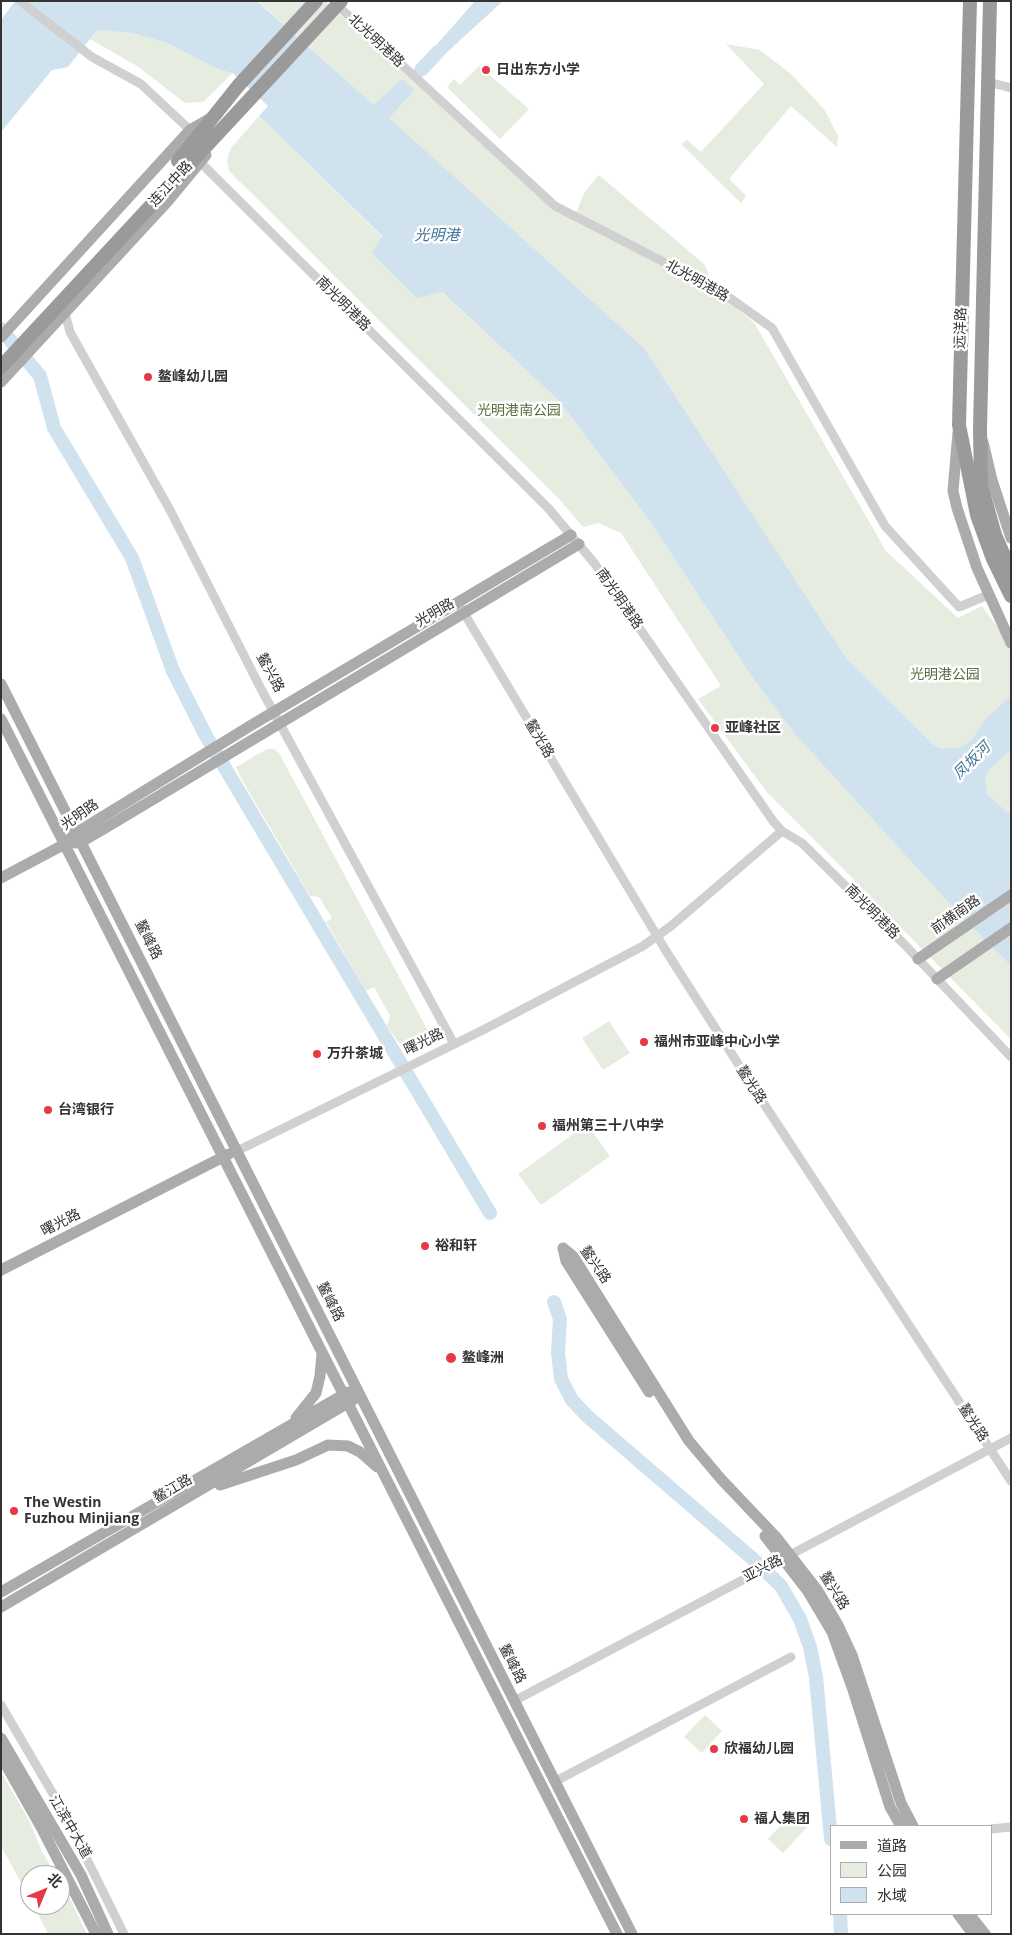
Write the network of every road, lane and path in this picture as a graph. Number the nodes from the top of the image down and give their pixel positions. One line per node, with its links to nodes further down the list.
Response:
1 (20, 1): 9 (street)
2 (316, 1): 8 (highway, 连江中路)
3 (970, 1): 16 (highway, 远洋路)
4 (990, 1): 6 (highway, 远洋路)
5 (339, 3): 10 (highway, 连江中路); 22 (street, 北光明港路)
6 (988, 82): 7 (street); 17 (highway, 远洋路)
7 (1011, 88)
8 (215, 116): 9 (main road); 10 (highway, 连江中路)
9 (190, 130): 12 (main road)
10 (195, 156): 11 (main road); 13 (highway, 连江中路); 14 (highway, 连江中路); 18 (street, 南光明港路)
11 (65, 314): 15 (main road); 28 (street, 鳌兴路)
12 (1, 337)
13 (1, 353)
14 (1, 367)
15 (1, 382)
16 (958, 425): 22 (main road, 远洋路); 23 (highway)
17 (980, 429): 19 (main road, 远洋路); 21 (highway)
18 (571, 534): 20 (street, 南光明港路); 24 (main road, 光明路)
19 (1011, 538)
20 (579, 544): 25 (main road, 光明路); 30 (street, 南光明港路)
21 (1011, 571)
22 (988, 595): 26 (main road, 远洋路)
23 (1011, 596)
24 (458, 603): 25 (street, 鳌光路); 28 (main road, 光明路)
25 (464, 614): 28 (main road, 光明路); 36 (street, 鳌光路)
26 (1011, 643)
27 (1, 684): 31 (main road, 鳌峰路)
28 (277, 717): 31 (main road, 光明路); 31 (main road, 光明路); 39 (street, 鳌兴路)
29 (1, 720): 32 (main road, 鳌峰路)
30 (782, 831): 36 (street, 曙光路); 37 (street, 南光明港路)
31 (78, 837): 32 (main road, 光明路); 41 (main road, 鳌峰路)
32 (66, 844): 33 (main road, 光明路); 42 (main road, 鳌峰路)
33 (1, 878)
34 (1011, 895): 37 (main road, 前横南路)
35 (1011, 928): 38 (main road)
36 (658, 936): 39 (street, 曙光路); 49 (street, 鳌光路)
37 (918, 959): 38 (street, 南光明港路)
38 (937, 979): 40 (street, 南光明港路)
39 (454, 1044): 41 (street, 曙光路)
40 (1011, 1057)
41 (237, 1150): 42 (main road, 曙光路); 45 (main road, 鳌峰路)
42 (224, 1157): 43 (main road, 曙光路); 44 (main road, 鳌峰路)
43 (1, 1270)
44 (322, 1352): 46 (main road, 鳌峰路); 47 (main road)
45 (358, 1392): 46 (main road, 鳌江路); 57 (main road, 鳌峰路)
46 (345, 1400): 47 (main road, 鳌江路); 50 (main road, 鳌峰路); 52 (main road, 鳌江路)
47 (291, 1424): 54 (main road, 鳌江路)
48 (1011, 1438): 49 (street, 亚兴路)
49 (989, 1448): 51 (street, 鳌光路); 53 (street, 亚兴路)
50 (382, 1472): 52 (main road); 71 (main road, 鳌峰路)
51 (1011, 1481)
52 (202, 1490): 55 (main road, 鳌江路)
53 (783, 1559): 53 (main road, 鳌兴路); 57 (street, 亚兴路); 62 (main road, 鳌兴路); 63 (main road, 鳌兴路)
54 (1, 1592)
55 (1, 1607)
56 (791, 1657): 61 (street)
57 (514, 1701): 61 (main road, 鳌峰路)
58 (1, 1705): 70 (street)
59 (1, 1738): 69 (main road, 江滨中大道)
60 (1, 1756): 68 (main road, 江滨中大道)
61 (556, 1781): 72 (main road, 鳌峰路)
62 (900, 1825)
63 (912, 1825)
64 (1011, 1827): 65 (street)
65 (992, 1829)
66 (959, 1915): 73 (main road)
67 (970, 1915): 74 (main road)
68 (96, 1934)
69 (108, 1934)
70 (124, 1934)
71 (617, 1934)
72 (632, 1934)
73 (973, 1934)
74 (985, 1934)

